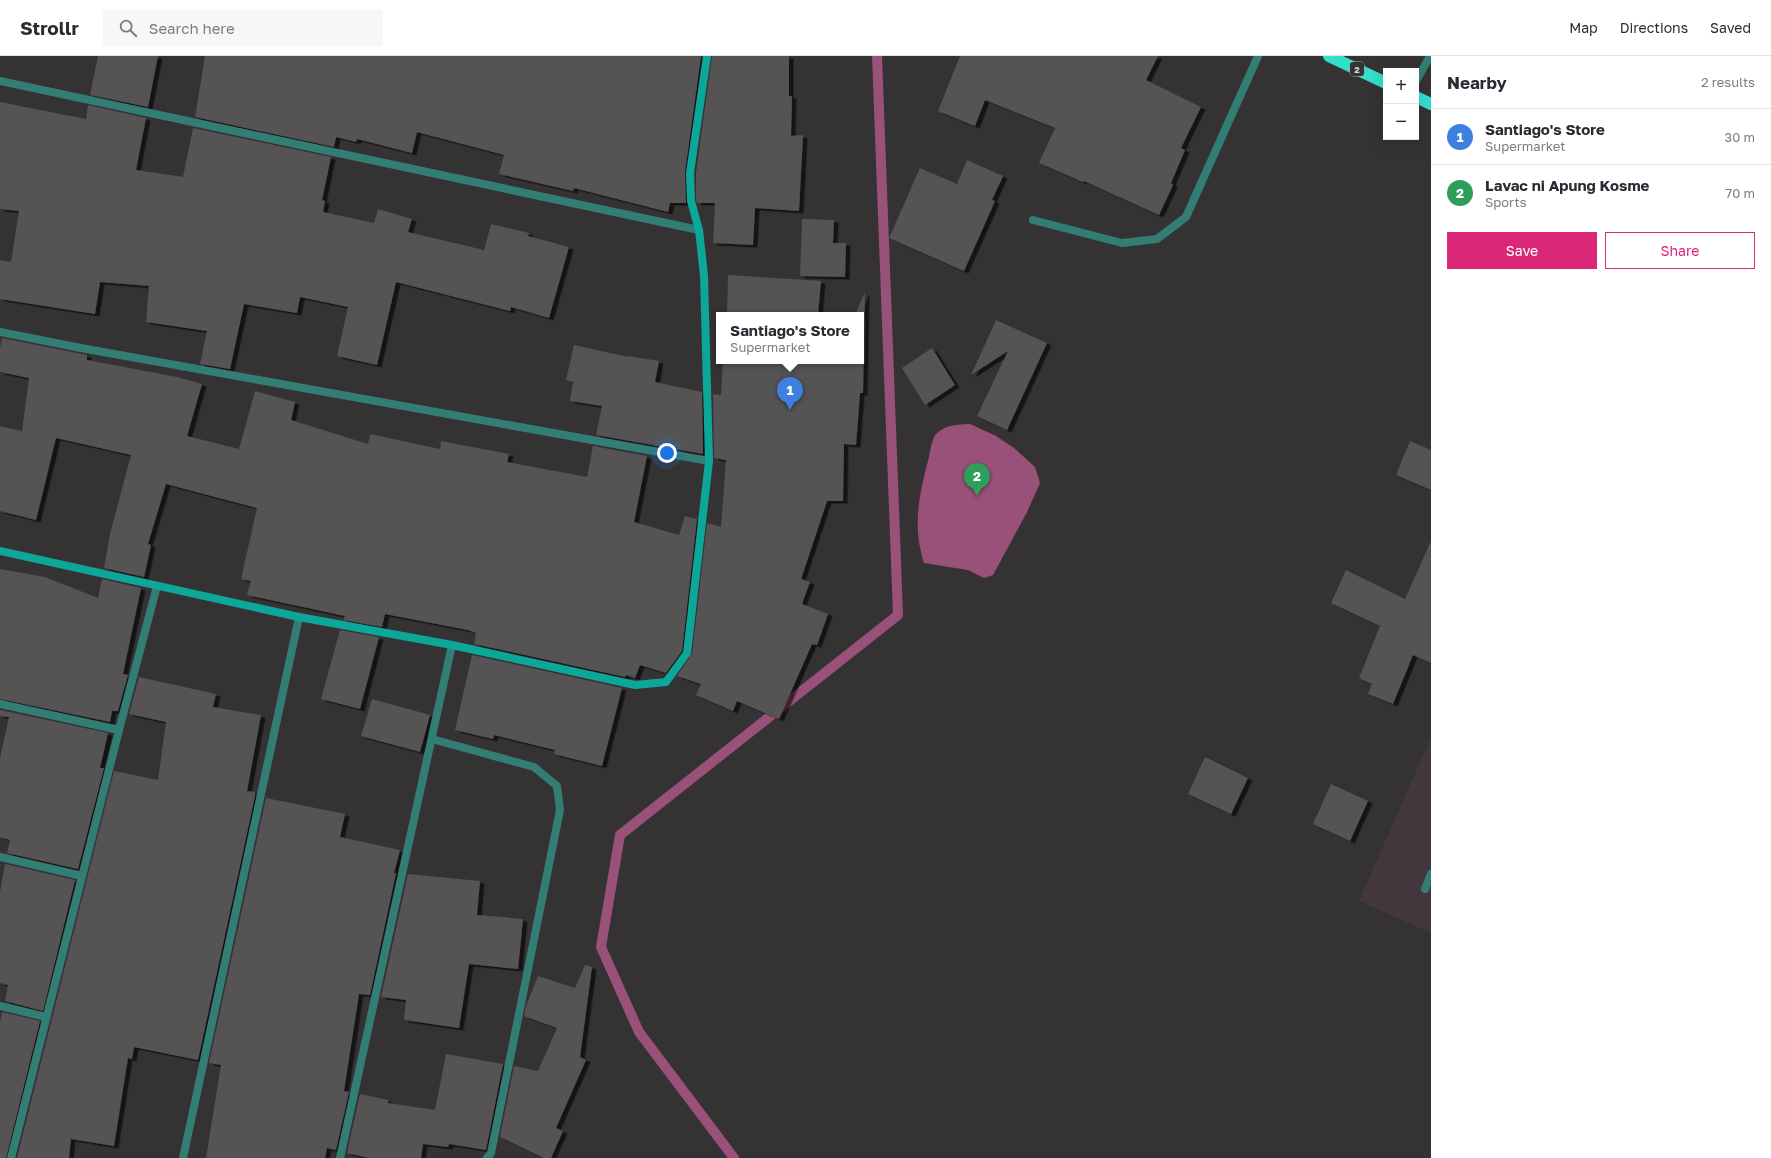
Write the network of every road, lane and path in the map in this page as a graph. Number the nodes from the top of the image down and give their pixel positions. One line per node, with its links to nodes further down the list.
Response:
1 (707, 56): 11 (street)
2 (1258, 56): 10 (street)
3 (1329, 56): 7 (highway, 2)
4 (1430, 56): 5 (street)
5 (1419, 76)
6 (0, 81): 11 (street)
7 (1383, 82)
8 (1419, 98): 9 (highway)
9 (1431, 104)
10 (1033, 220)
11 (698, 230): 13 (street)
12 (0, 332): 13 (street)
13 (709, 461): 17 (street)
14 (0, 551): 15 (street)
15 (157, 586): 16 (street); 19 (street)
16 (299, 617): 17 (street); 28 (street)
17 (452, 645): 20 (street)
18 (0, 704): 19 (street)
19 (119, 730): 23 (street)
20 (432, 739): 29 (street); 30 (street)
21 (0, 857): 23 (street)
22 (1431, 874): 24 (street)
23 (82, 876): 26 (street)
24 (1425, 889)
25 (0, 1006): 26 (street)
26 (46, 1017): 27 (street)
27 (11, 1158)
28 (183, 1158)
29 (340, 1158)
30 (488, 1158)

